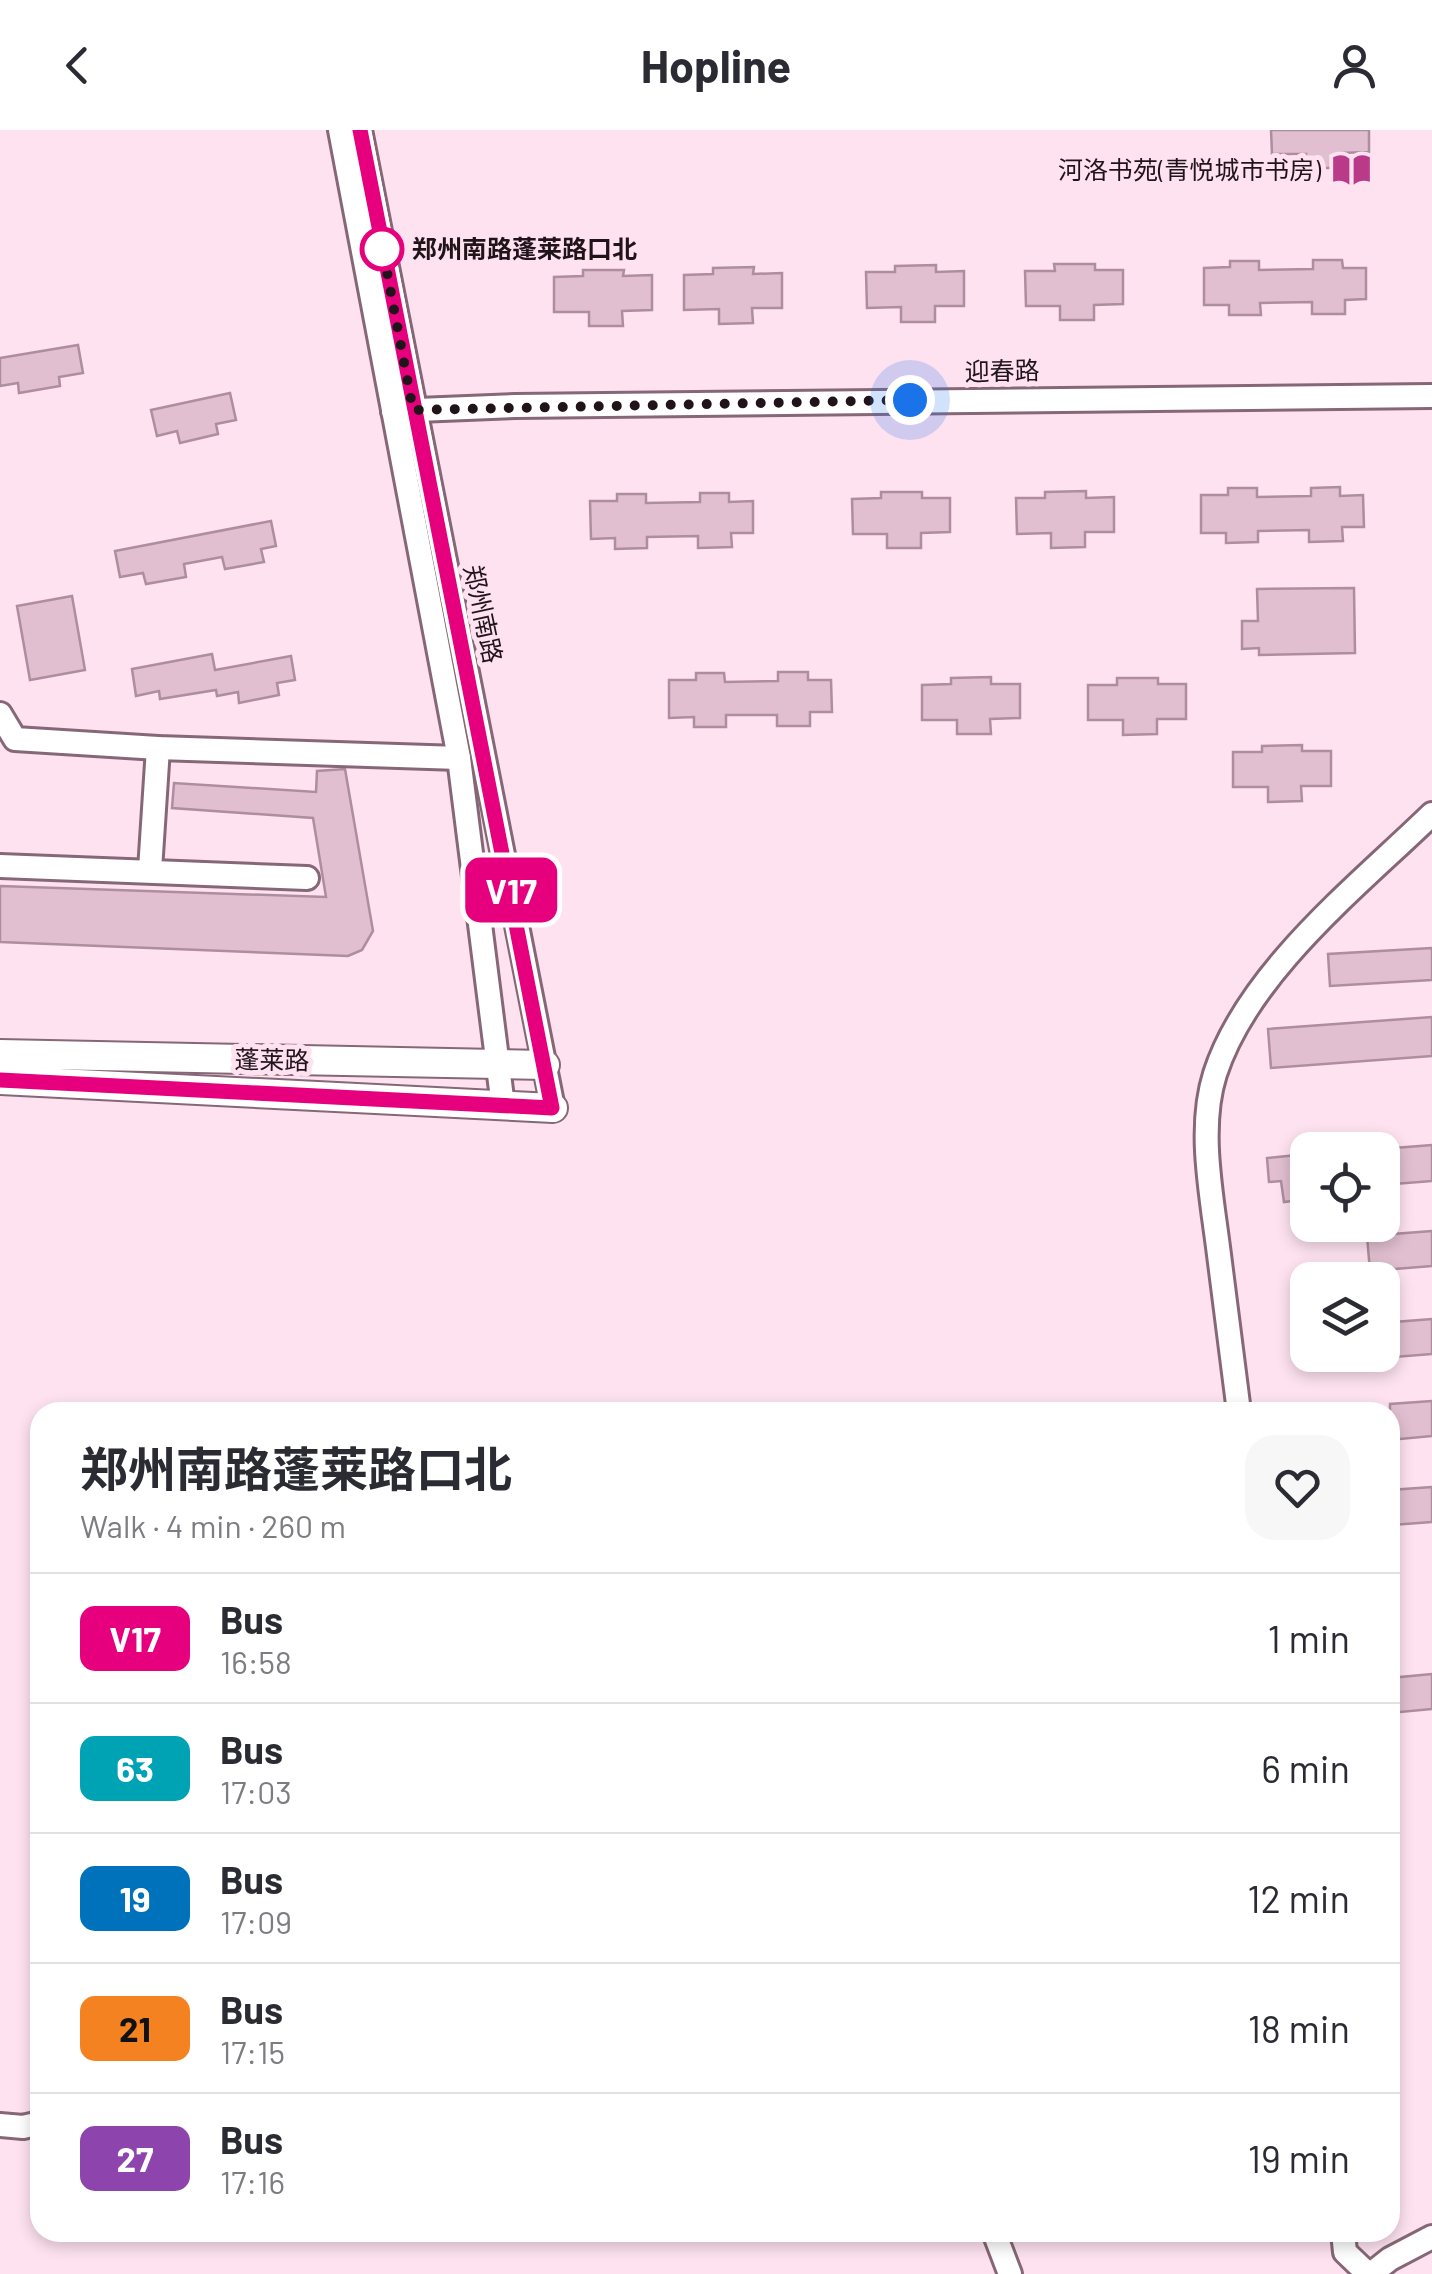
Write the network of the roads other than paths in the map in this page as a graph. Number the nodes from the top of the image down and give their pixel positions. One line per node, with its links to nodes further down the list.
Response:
1 (340, 130): 4 (street, 郑州南路)
2 (360, 130): 4 (street, 郑州南路)
3 (1432, 398): 4 (street, 迎春路)
4 (404, 417): 7 (street, 郑州南路); 14 (street, 郑州南路)
5 (0, 714): 6 (street)
6 (158, 748): 7 (street); 10 (street)
7 (459, 758): 13 (street, 郑州南路)
8 (1432, 814): 18 (street)
9 (0, 866): 10 (street)
10 (150, 870): 11 (street)
11 (307, 878)
12 (0, 1054): 13 (main road, 蓬莱路)
13 (498, 1065): 14 (main road, 蓬莱路); 16 (street, 郑州南路)
14 (545, 1065): 17 (street, 郑州南路)
15 (0, 1080): 16 (main road, 蓬莱路)
16 (503, 1106): 17 (main road, 蓬莱路)
17 (552, 1108)
18 (1238, 1402)
19 (0, 2125): 20 (street)
20 (30, 2125)
21 (1432, 2238): 25 (street)
22 (998, 2242): 24 (street)
23 (1344, 2242): 25 (street)
24 (1010, 2274)
25 (1369, 2274)

